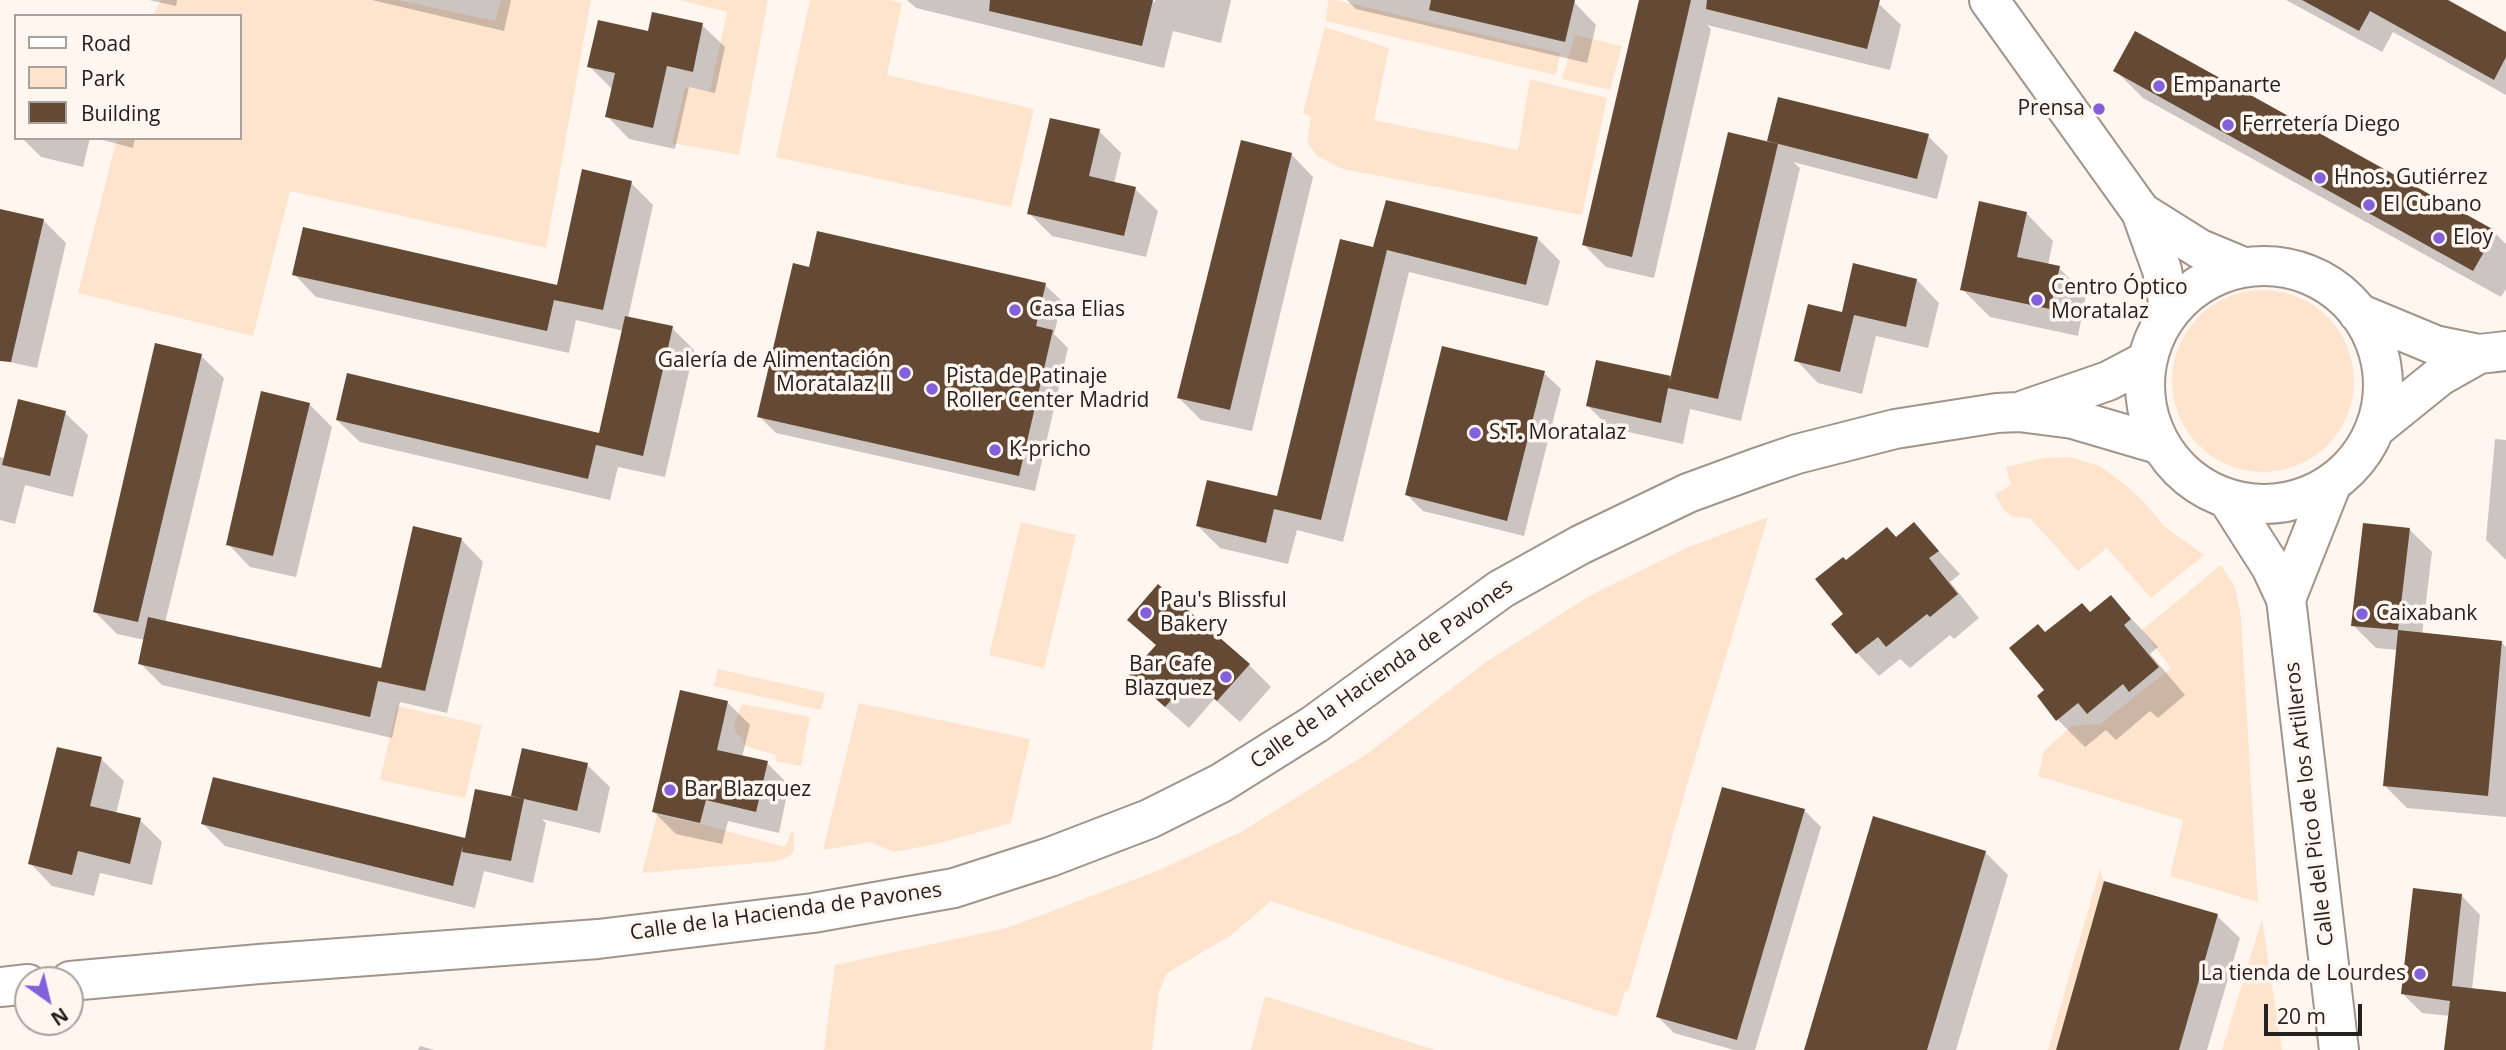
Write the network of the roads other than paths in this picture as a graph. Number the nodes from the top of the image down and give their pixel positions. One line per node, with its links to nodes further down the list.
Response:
1 (1989, 0): 2 (street)
2 (2141, 212): 3 (street); 4 (street)
3 (2241, 266): 4 (street); 5 (street)
4 (2170, 312): 7 (street)
5 (2358, 313): 6 (street); 9 (street)
6 (2493, 352): 9 (street)
7 (2146, 361): 8 (street, Calle de la Hacienda de Pavones); 10 (street)
8 (2019, 412): 10 (street, Calle de la Hacienda de Pavones); 14 (street, Calle de la Hacienda de Pavones)
9 (2378, 426): 11 (street)
10 (2158, 444): 12 (street)
11 (2332, 483): 12 (street); 13 (street, Calle del Pico de los Artilleros)
12 (2227, 498): 13 (street, Calle del Pico de los Artilleros)
13 (2286, 599): 15 (street, Calle del Pico de los Artilleros)
14 (84, 980)
15 (2339, 1050)

